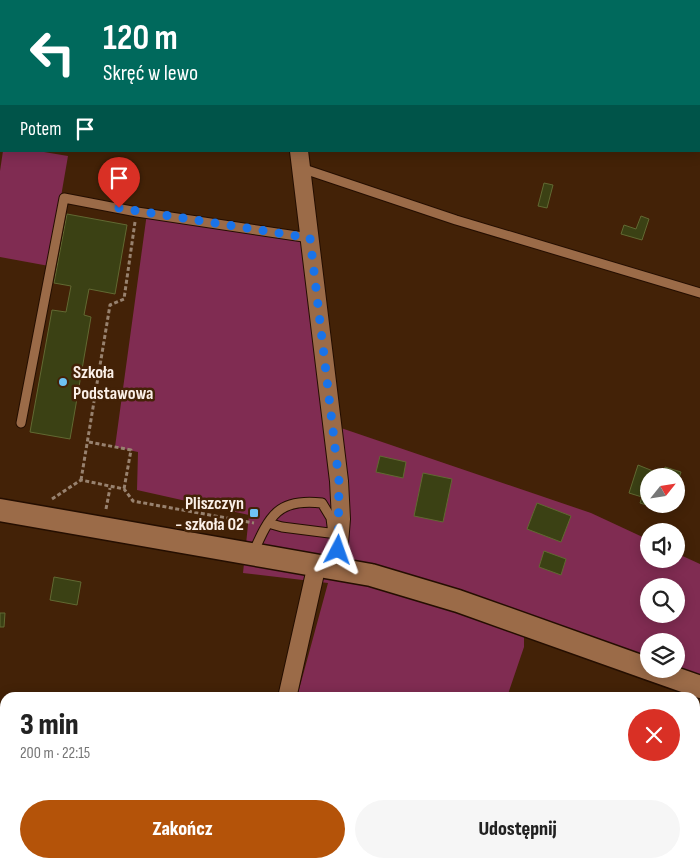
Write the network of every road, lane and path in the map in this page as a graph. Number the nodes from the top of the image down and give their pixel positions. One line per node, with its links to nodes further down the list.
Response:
1 (300, 160): 3 (street); 4 (lane)
2 (137, 212): 3 (lane); 5 (lane); 6 (path)
3 (310, 238): 11 (street)
4 (700, 293)
5 (21, 423)
6 (89, 442): 7 (path); 8 (path)
7 (82, 480)
8 (124, 490)
9 (0, 510): 12 (street)
10 (268, 523): 11 (lane); 11 (lane); 12 (lane)
11 (336, 534): 13 (street)
12 (253, 553): 13 (street)
13 (327, 566): 14 (street); 17 (street)
14 (640, 666)
15 (674, 678): 16 (street)
16 (700, 687)
17 (289, 692)

